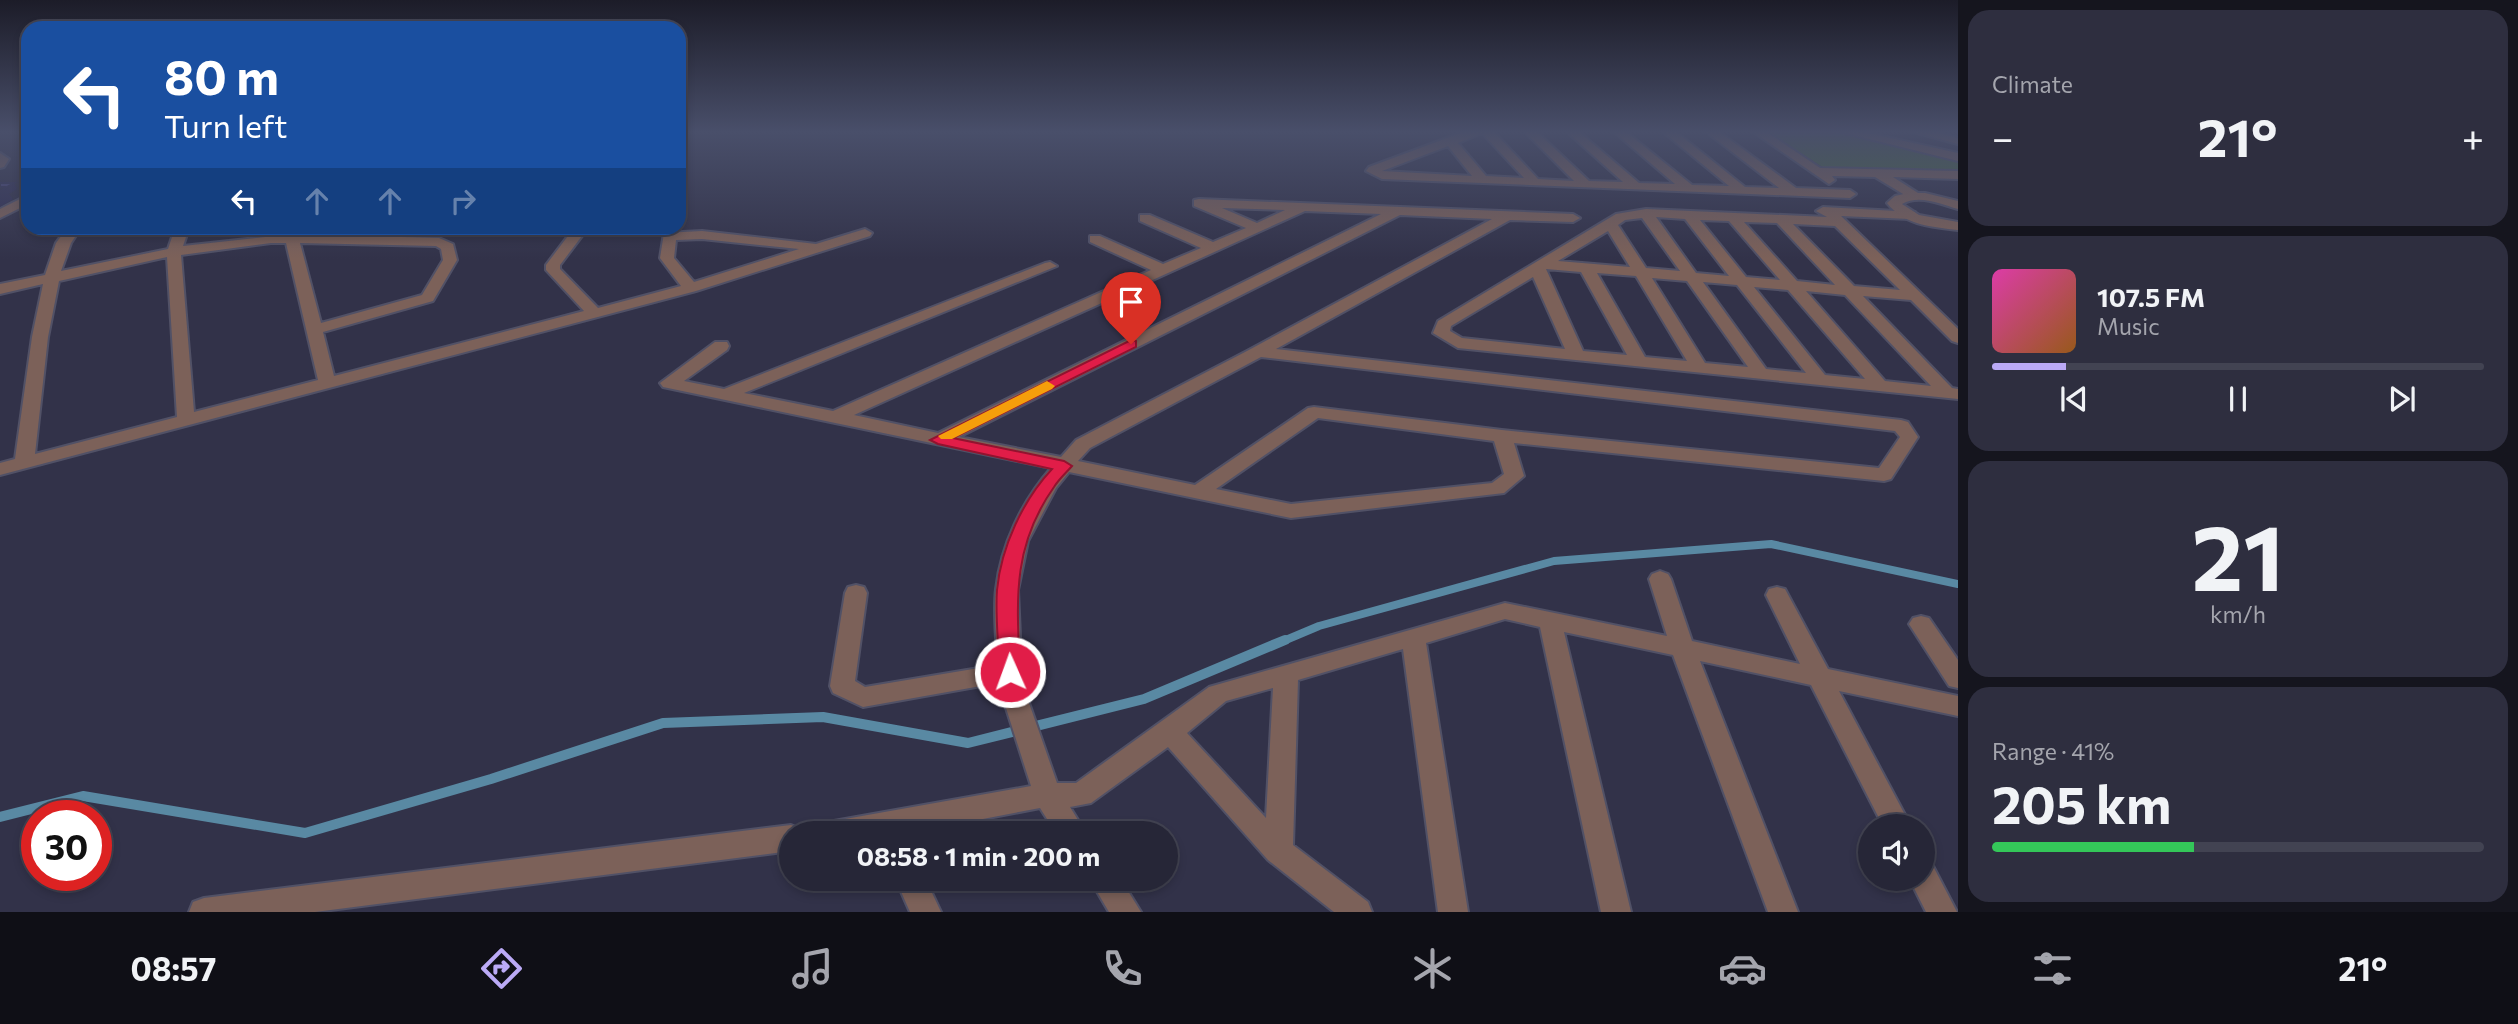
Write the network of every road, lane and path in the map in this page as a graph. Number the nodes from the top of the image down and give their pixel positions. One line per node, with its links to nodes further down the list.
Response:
1 (1879, 173): 22 (street)
2 (1378, 174): 14 (street)
3 (1477, 174): 14 (street)
4 (1526, 174): 15 (street)
5 (1573, 174): 17 (street)
6 (1620, 174): 18 (street)
7 (1670, 174): 19 (street)
8 (1721, 174): 20 (street)
9 (1768, 174): 21 (street)
10 (1819, 174): 21 (street)
11 (1914, 174): 12 (street)
12 (1941, 174): 13 (street); 16 (street)
13 (1958, 175)
14 (1482, 180): 15 (street)
15 (1535, 183): 17 (street)
16 (1958, 184)
17 (1586, 186): 18 (street)
18 (1636, 187): 19 (street)
19 (1689, 189): 20 (street)
20 (1743, 191): 21 (street)
21 (1793, 192)
22 (1913, 197): 25 (street); 31 (street)
23 (1625, 202): 33 (street)
24 (21, 204): 32 (street)
25 (1958, 205)
26 (1301, 208): 27 (street); 41 (street); 41 (street)
27 (1396, 212): 34 (street); 85 (street)
28 (1646, 213): 30 (street); 39 (street); 60 (street)
29 (21, 214): 32 (street)
30 (1689, 215): 35 (street); 62 (street)
31 (1910, 215): 33 (street); 40 (street)
32 (0, 216)
33 (1833, 216): 38 (street); 67 (street)
34 (1505, 217): 37 (street); 72 (street)
35 (1733, 217): 38 (street); 63 (street)
36 (1145, 218): 53 (street)
37 (1573, 218)
38 (1782, 219): 66 (street)
39 (1610, 223): 56 (street); 59 (street)
40 (1958, 226)
41 (1256, 227): 53 (street)
42 (865, 233): 52 (street)
43 (686, 234): 52 (street)
44 (68, 235): 61 (street)
45 (180, 235): 54 (street)
46 (384, 235): 51 (street)
47 (576, 235): 68 (street)
48 (670, 235): 64 (street)
49 (292, 238): 51 (street); 54 (street); 69 (street)
50 (1095, 239): 58 (street)
51 (377, 241): 69 (street)
52 (818, 247): 64 (street)
53 (1211, 247): 58 (street)
54 (174, 253): 61 (street); 83 (street)
55 (1050, 266): 81 (street)
56 (1539, 266): 57 (street); 73 (street); 73 (street)
57 (1587, 269): 59 (street); 74 (street)
58 (1161, 270): 82 (street)
59 (1640, 273): 60 (street); 75 (street)
60 (1692, 278): 62 (street); 76 (street)
61 (51, 279): 65 (street); 86 (street)
62 (1742, 282): 63 (street); 77 (street)
63 (1793, 286): 66 (street); 79 (street)
64 (691, 288): 68 (street)
65 (0, 289)
66 (1850, 291): 67 (street); 80 (street)
67 (1915, 296): 70 (street)
68 (594, 313): 78 (street)
69 (314, 330): 78 (street)
70 (1958, 338)
71 (721, 346): 81 (street)
72 (1259, 352): 84 (street); 87 (street)
73 (1577, 356): 74 (street)
74 (1639, 362): 75 (street)
75 (1700, 368): 76 (street)
76 (1761, 374): 77 (street)
77 (1819, 380): 79 (street)
78 (328, 384): 83 (street)
79 (1880, 386): 80 (street)
80 (1953, 393)
81 (724, 395): 82 (street)
82 (833, 418): 85 (street)
83 (186, 421): 86 (street)
84 (1502, 436): 89 (street); 89 (street)
85 (938, 440): 87 (street)
86 (24, 462): 88 (street)
87 (1064, 466): 89 (street); 98 (street)
88 (0, 469)
89 (1197, 493)
90 (1660, 579): 96 (street)
91 (856, 593): 98 (street)
92 (1777, 595): 99 (street)
93 (1550, 621): 95 (street); 96 (street); 117 (street)
94 (1921, 624): 100 (street)
95 (1413, 638): 97 (street); 116 (street)
96 (1683, 649): 99 (street); 118 (street)
97 (1286, 674): 102 (street); 108 (street)
98 (1010, 678): 103 (street)
99 (1821, 678): 101 (street); 104 (street)
100 (1958, 679)
101 (1958, 706)
102 (1170, 732): 103 (street); 108 (street)
103 (1047, 795): 105 (street); 106 (street)
104 (1891, 814)
105 (926, 821)
106 (1064, 821)
107 (779, 840): 112 (street)
108 (1278, 851): 115 (street)
109 (916, 891): 113 (street)
110 (1112, 891): 114 (street)
111 (1931, 891): 119 (street)
112 (204, 912)
113 (926, 912)
114 (1126, 912)
115 (1357, 912)
116 (1452, 912)
117 (1616, 912)
118 (1783, 912)
119 (1942, 912)

